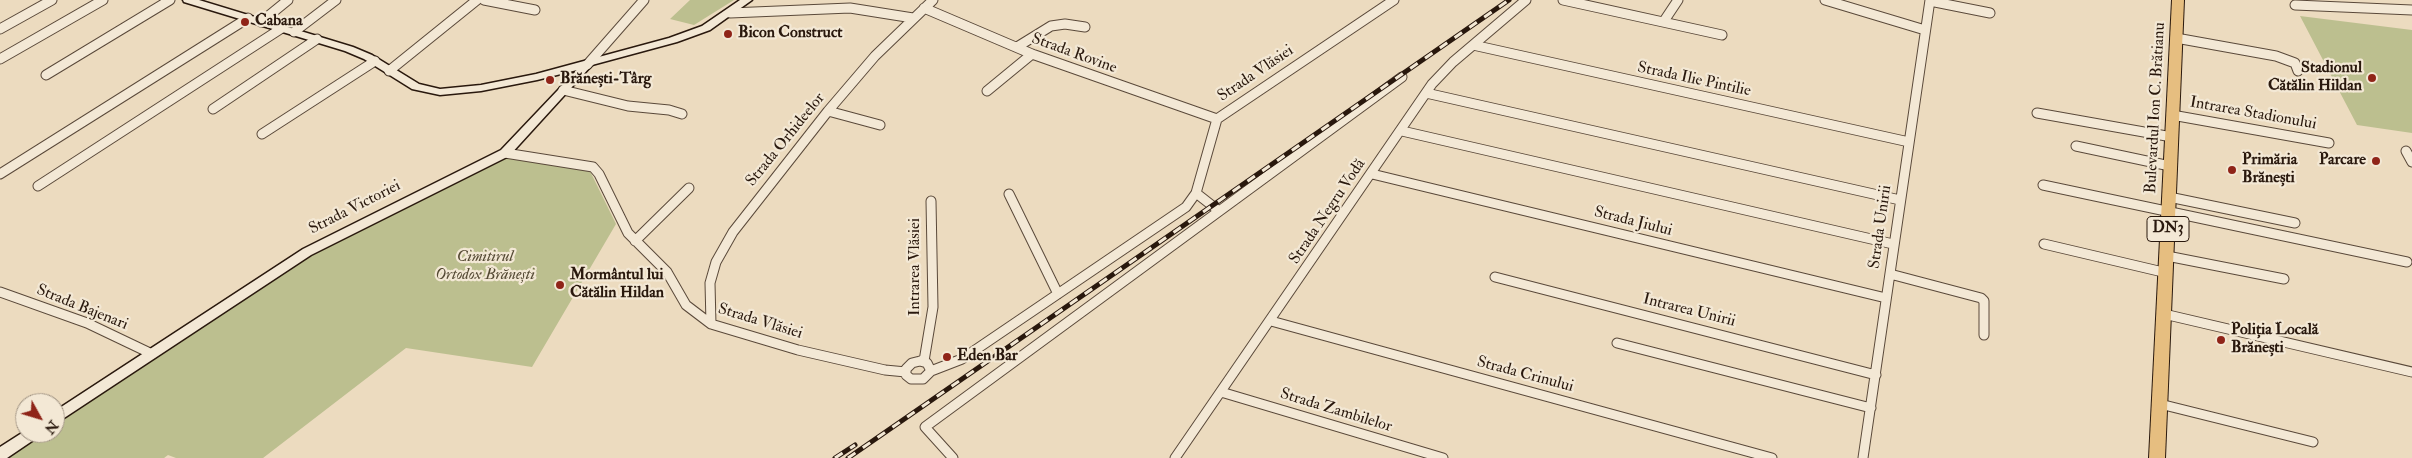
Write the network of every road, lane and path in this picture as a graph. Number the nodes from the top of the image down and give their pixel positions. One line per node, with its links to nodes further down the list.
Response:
1 (52, 0): 31 (street)
2 (103, 0): 40 (street)
3 (170, 0): 45 (street)
4 (189, 0): 25 (main road)
5 (288, 0): 28 (street)
6 (336, 0): 33 (street)
7 (477, 0): 43 (street)
8 (484, 0): 21 (street)
9 (644, 0): 42 (street, Strada Victoriei)
10 (747, 0): 23 (main road)
11 (933, 0): 20 (street, Strada Orhideelor)
12 (1394, 0): 55 (street, Strada Vlăsiei)
13 (1526, 0): 37 (street, Strada Negru Vodă)
14 (1563, 0): 27 (street)
15 (1678, 0): 27 (street)
16 (1825, 0): 32 (street)
17 (1930, 0): 24 (street); 32 (street, Strada Unirii)
18 (2178, 0): 35 (main road, Bulevardul Ion C. Brătianu / DN3)
19 (2296, 5): 22 (street)
20 (924, 8): 26 (street, Strada Orhideelor); 38 (street, Strada Rovine)
21 (535, 10)
22 (2412, 10)
23 (730, 13): 26 (street); 42 (main road)
24 (1990, 13)
25 (248, 18): 28 (main road); 65 (street)
26 (913, 18): 51 (street, Strada Orhideelor)
27 (1664, 21): 34 (street)
28 (260, 22): 30 (main road)
29 (1085, 27): 38 (street)
30 (282, 28): 33 (main road); 68 (street)
31 (0, 29)
32 (1925, 30): 60 (street, Strada Unirii)
33 (294, 32): 36 (main road)
34 (1722, 35)
35 (2176, 38): 44 (street); 54 (main road, Bulevardul Ion C. Brătianu / DN3)
36 (317, 39): 41 (main road); 50 (street)
37 (1473, 45): 49 (street, Strada Negru Vodă); 60 (street, Strada Ilie Pintilie)
38 (1016, 47): 39 (street, Strada Rovine)
39 (1032, 54): 48 (street); 55 (street, Strada Rovine)
40 (0, 59)
41 (375, 61): 43 (main road); 58 (street)
42 (587, 64): 43 (main road); 47 (main road, Strada Victoriei)
43 (389, 71)
44 (2298, 71)
45 (46, 75)
46 (1402, 77): 75 (street)
47 (563, 90): 53 (street); 63 (main road, Strada Victoriei)
48 (987, 92)
49 (1426, 93): 57 (street, Strada Negru Vodă); 73 (street)
50 (213, 109)
51 (828, 111): 56 (street); 92 (street, Strada Orhideelor)
52 (2037, 113): 59 (street)
53 (682, 114)
54 (2172, 115): 59 (main road, Bulevardul Ion C. Brătianu / DN3); 61 (street, Intrarea Stadionului)
55 (1217, 119): 70 (street, Strada Vlăsiei)
56 (880, 125)
57 (1402, 131): 66 (street, Strada Negru Vodă); 79 (street)
58 (262, 134)
59 (2172, 137): 64 (main road, Bulevardul Ion C. Brătianu / DN3)
60 (1909, 142): 73 (street, Strada Unirii)
61 (2329, 143)
62 (2076, 146): 64 (street)
63 (505, 153): 78 (street, Strada Vlăsiei); 95 (main road, Strada Victoriei)
64 (2170, 166): 72 (main road, Bulevardul Ion C. Brătianu / DN3)
65 (0, 174)
66 (1372, 174): 89 (street, Strada Jiului); 91 (street, Strada Negru Vodă)
67 (2043, 185): 76 (street)
68 (38, 186)
69 (689, 188): 78 (street)
70 (1196, 193): 75 (street); 88 (street, Strada Vlăsiei)
71 (1009, 194): 88 (street)
72 (2169, 197): 76 (main road, Bulevardul Ion C. Brătianu / DN3); 77 (street)
73 (1900, 200): 79 (street, Strada Unirii)
74 (931, 201): 96 (street, Intrarea Vlăsiei)
75 (1218, 211): 108 (street)
76 (2168, 212): 81 (main road, Bulevardul Ion C. Brătianu / DN3); 82 (street)
77 (2295, 223)
78 (635, 241): 92 (street, Strada Vlăsiei)
79 (1893, 244): 84 (street, Strada Unirii)
80 (2044, 244): 83 (street)
81 (2167, 256): 83 (main road, Bulevardul Ion C. Brătianu / DN3); 86 (street)
82 (2407, 262)
83 (2167, 273): 90 (main road, Bulevardul Ion C. Brătianu / DN3)
84 (1890, 274): 89 (street, Strada Unirii); 93 (street)
85 (1495, 277): 100 (street, Intrarea Unirii)
86 (2284, 279)
87 (0, 292): 95 (street, Strada Bajenari)
88 (1058, 294): 97 (street, Strada Vlăsiei)
89 (1886, 298): 100 (street, Strada Unirii)
90 (2164, 314): 99 (street); 102 (main road, Bulevardul Ion C. Brătianu / DN3)
91 (1271, 321): 101 (street, Strada Negru Vodă); 111 (street, Strada Crinului)
92 (711, 324): 98 (street, Strada Vlăsiei)
93 (1984, 335)
94 (1617, 343): 103 (street)
95 (152, 354): 104 (main road, Strada Victoriei)
96 (924, 361): 97 (street); 98 (street)
97 (931, 371): 98 (street)
98 (906, 372)
99 (2412, 372)
100 (1876, 375): 103 (street, Strada Unirii)
101 (1221, 392): 109 (street, Strada Negru Vodă); 110 (street, Strada Zambilelor)
102 (2160, 404): 105 (street); 113 (main road, Bulevardul Ion C. Brătianu / DN3)
103 (1871, 408): 112 (street, Strada Unirii)
104 (65, 411)
105 (2313, 442)
106 (18, 443): 107 (main road)
107 (0, 455)
108 (953, 458)
109 (1175, 458)
110 (1443, 458)
111 (1772, 458)
112 (1863, 458)
113 (2157, 458)

